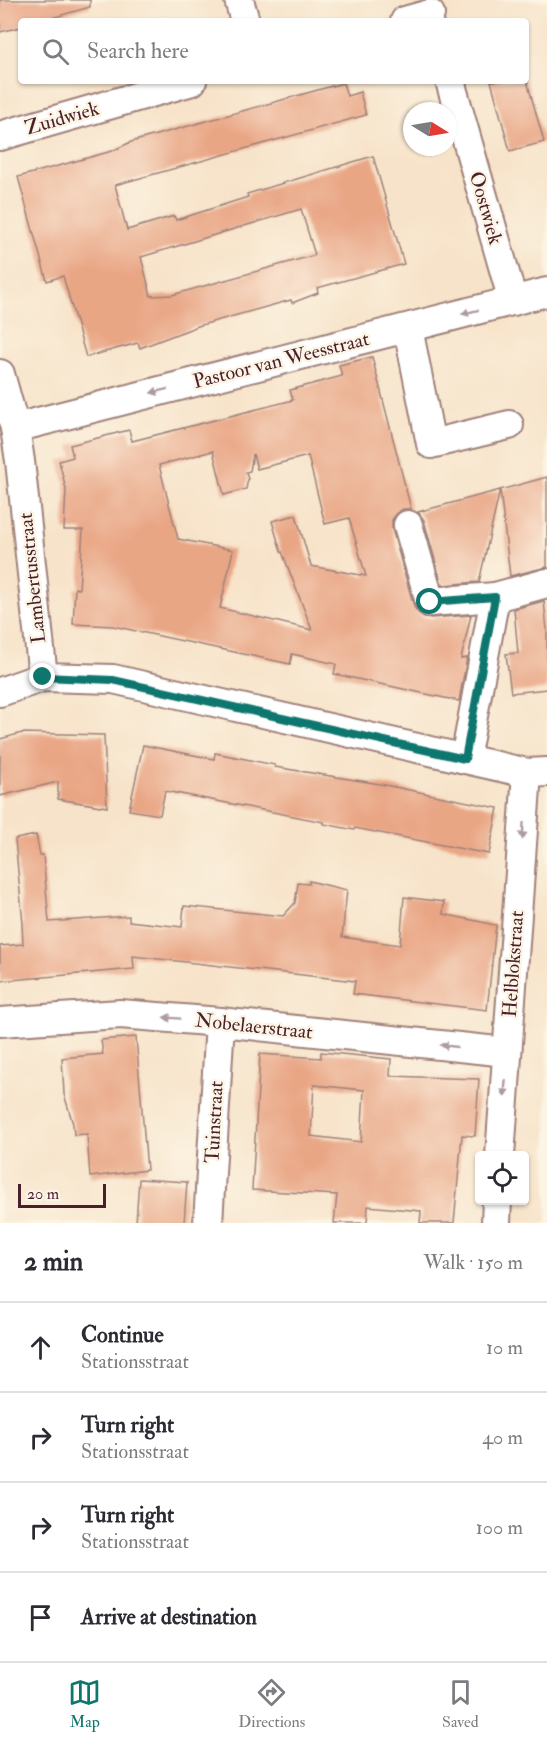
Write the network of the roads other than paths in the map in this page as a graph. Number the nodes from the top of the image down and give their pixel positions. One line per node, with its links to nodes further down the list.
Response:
1 (239, 0): 2 (street)
2 (244, 18)
3 (182, 84): 5 (street, Zuidwiek)
4 (451, 84): 7 (street, Oostwiek)
5 (0, 136)
6 (547, 292): 7 (street, Pastoor van Weesstraat)
7 (513, 301): 8 (street, Pastoor van Weesstraat, one-way to 8)
8 (408, 328): 10 (street); 11 (street, Pastoor van Weesstraat, one-way to 11)
9 (0, 374): 11 (street, Lambertusstraat)
10 (509, 424)
11 (15, 428): 15 (street, Lambertusstraat)
12 (408, 525): 14 (street)
13 (547, 583): 14 (street)
14 (495, 597): 17 (street)
15 (43, 677): 16 (street); 17 (street)
16 (0, 692)
17 (465, 759): 18 (street)
18 (537, 772): 21 (street, Helblokstraat, one-way to 21)
19 (0, 1022): 20 (street, Nobelaerstraat, one-way to 19)
20 (220, 1022): 21 (street, Nobelaerstraat, one-way to 20); 24 (street, Tuinstraat)
21 (507, 1052): 22 (street, Helblokstraat, one-way to 22)
22 (500, 1151)
23 (497, 1205): 25 (street)
24 (208, 1223)
25 (496, 1223)

